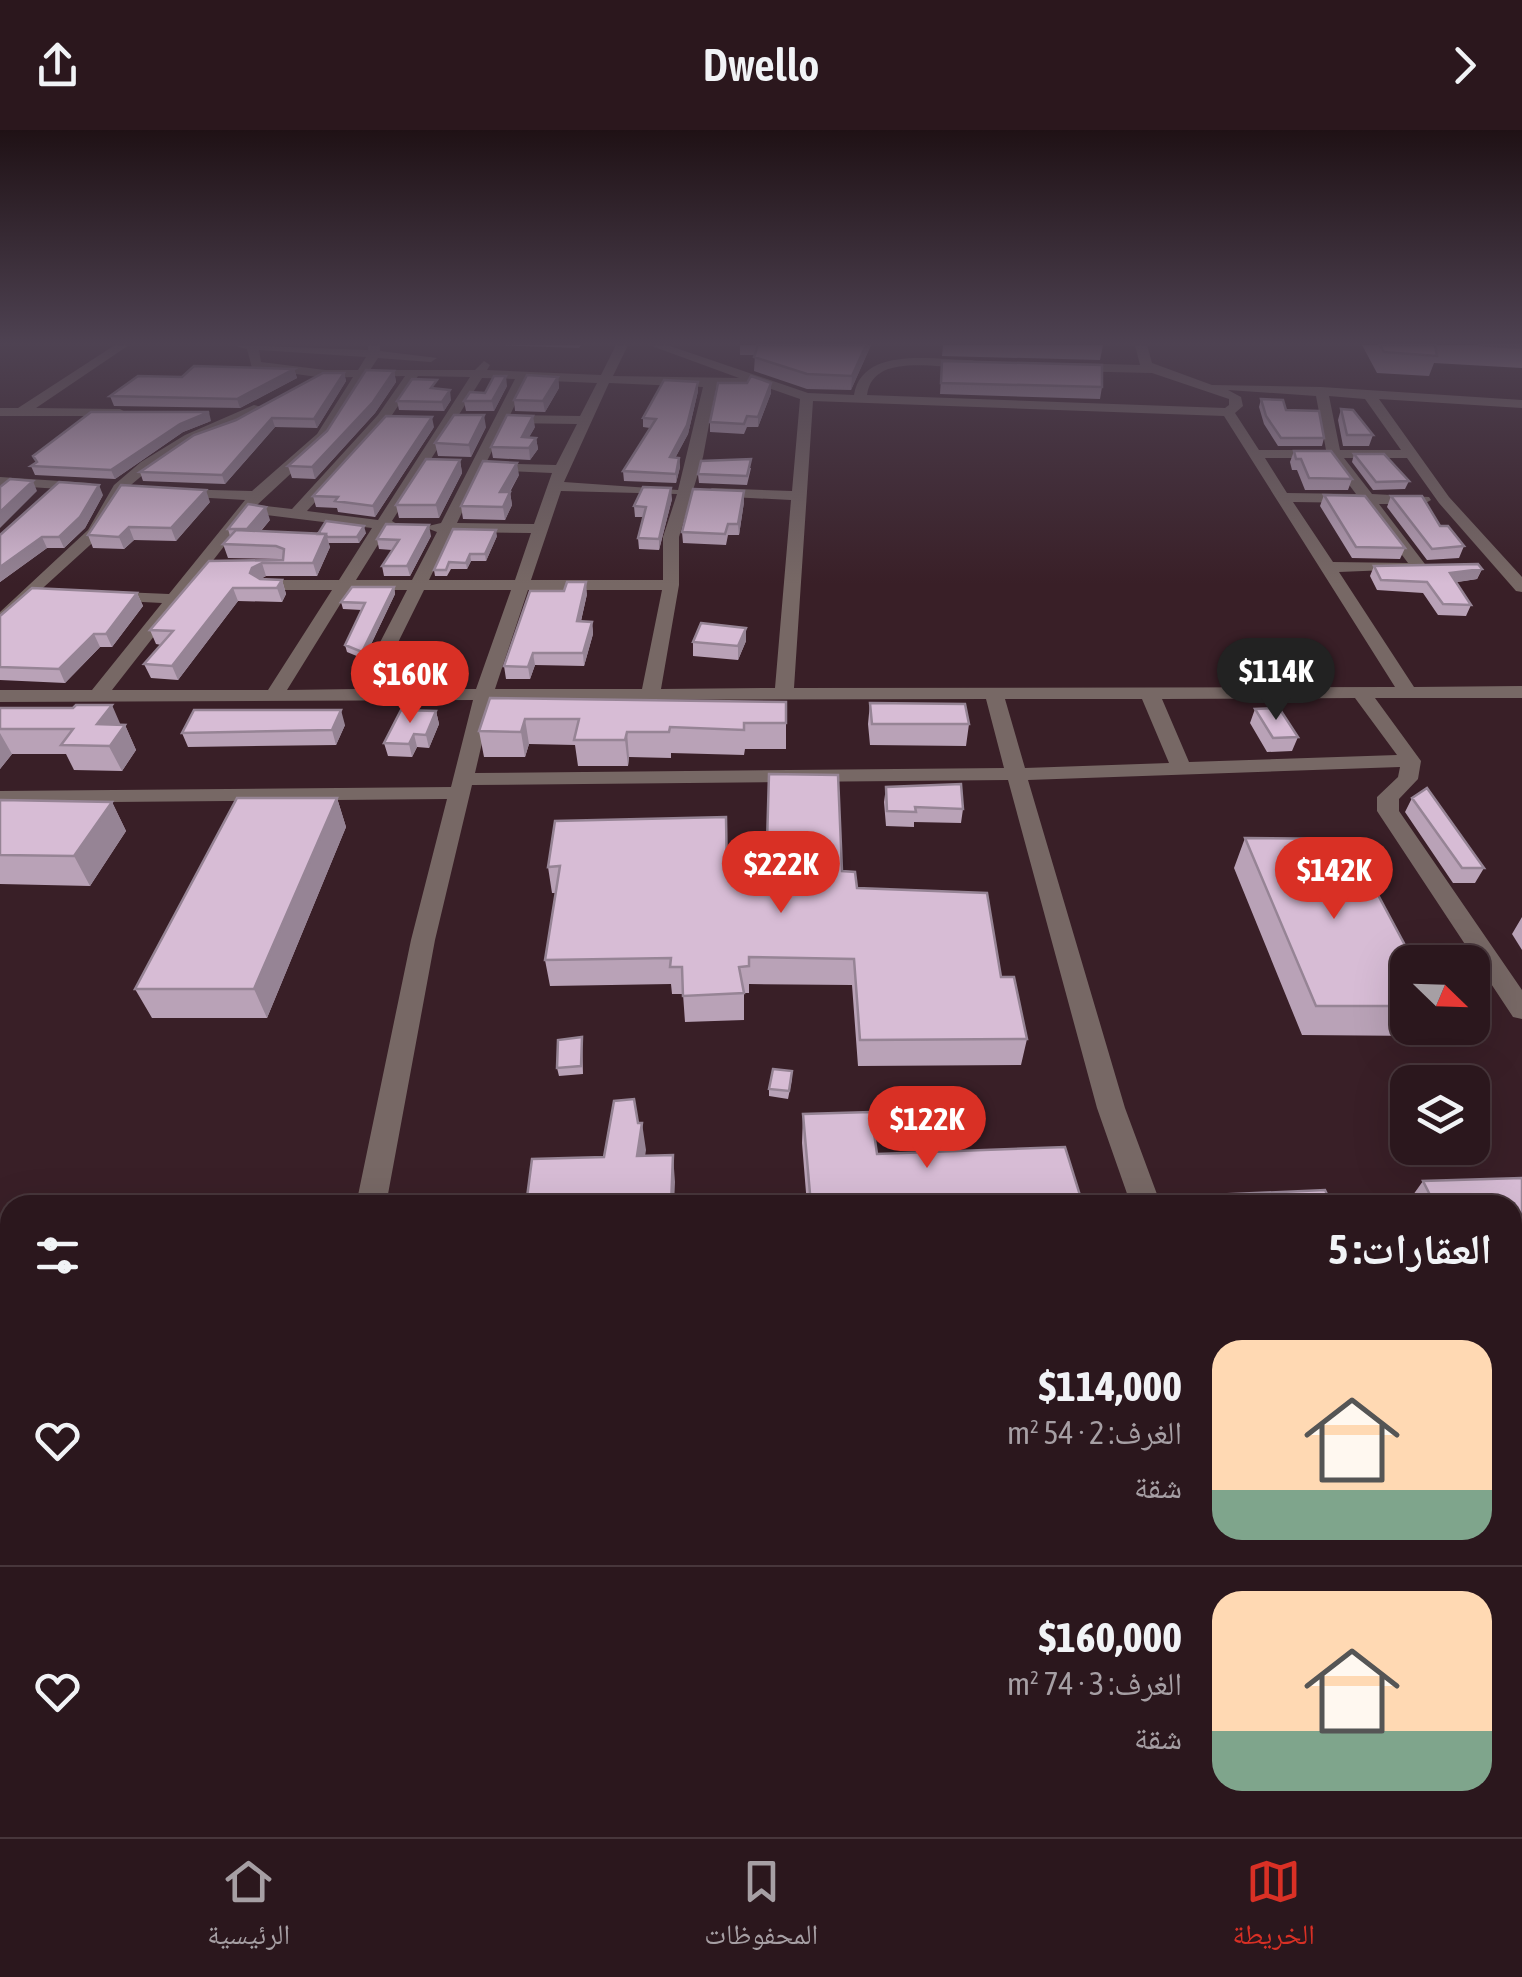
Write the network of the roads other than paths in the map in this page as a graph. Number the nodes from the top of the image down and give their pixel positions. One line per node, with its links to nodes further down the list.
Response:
1 (221, 425): 23 (street)
2 (330, 425): 31 (street)
3 (384, 425): 33 (street)
4 (439, 425): 15 (street)
5 (490, 425): 18 (street)
6 (585, 425): 19 (street)
7 (700, 425): 26 (street)
8 (803, 425): 27 (street)
9 (1236, 425): 12 (street)
10 (1327, 425): 14 (street)
11 (1389, 425): 13 (street)
12 (1255, 454): 14 (street); 28 (street)
13 (1410, 454): 14 (street); 30 (street)
14 (1334, 455): 29 (street)
15 (419, 463): 16 (street); 34 (street)
16 (438, 464)
17 (458, 466): 18 (street)
18 (477, 466): 19 (street); 35 (street)
19 (561, 469): 22 (street)
20 (0, 481): 21 (street)
21 (58, 485): 23 (street); 32 (street)
22 (556, 486): 26 (street); 36 (street)
23 (119, 488): 24 (street); 50 (street)
24 (139, 490)
25 (158, 490): 31 (street)
26 (684, 491): 27 (street); 48 (street)
27 (797, 496): 61 (street)
28 (1283, 498): 29 (street); 39 (street)
29 (1364, 499): 30 (street); 43 (street)
30 (1444, 500): 37 (street)
31 (252, 502): 33 (street); 38 (street)
32 (40, 504)
33 (298, 512): 34 (street)
34 (380, 526): 35 (street); 45 (street)
35 (446, 527): 36 (street); 46 (street)
36 (542, 529): 47 (street)
37 (1499, 563): 40 (street); 49 (street)
38 (200, 566): 41 (street); 51 (street)
39 (1328, 566): 43 (street); 57 (street)
40 (1470, 566)
41 (220, 567)
42 (279, 568): 45 (street)
43 (1420, 568): 44 (street)
44 (1444, 569)
45 (343, 585): 46 (street); 53 (street)
46 (418, 585): 47 (street); 54 (street)
47 (521, 585): 48 (street); 59 (street)
48 (671, 585): 60 (street)
49 (1522, 587)
50 (30, 591): 51 (street); 52 (street)
51 (174, 599): 58 (street)
52 (0, 622)
53 (276, 692): 54 (street); 58 (street)
54 (364, 692): 59 (street)
55 (1522, 692): 57 (street)
56 (1362, 693): 57 (street); 62 (street); 65 (street)
57 (1409, 693)
58 (98, 694): 64 (street)
59 (484, 694): 60 (street); 68 (street)
60 (650, 694): 61 (street)
61 (784, 694): 63 (street)
62 (1150, 694): 63 (street); 66 (street)
63 (994, 695): 67 (street)
64 (0, 696)
65 (1411, 762): 66 (street); 70 (street)
66 (1182, 769): 67 (street)
67 (1016, 774): 68 (street); 72 (street)
68 (459, 786): 69 (street); 71 (street)
69 (0, 797)
70 (1522, 1010)
71 (373, 1195)
72 (1142, 1195)

